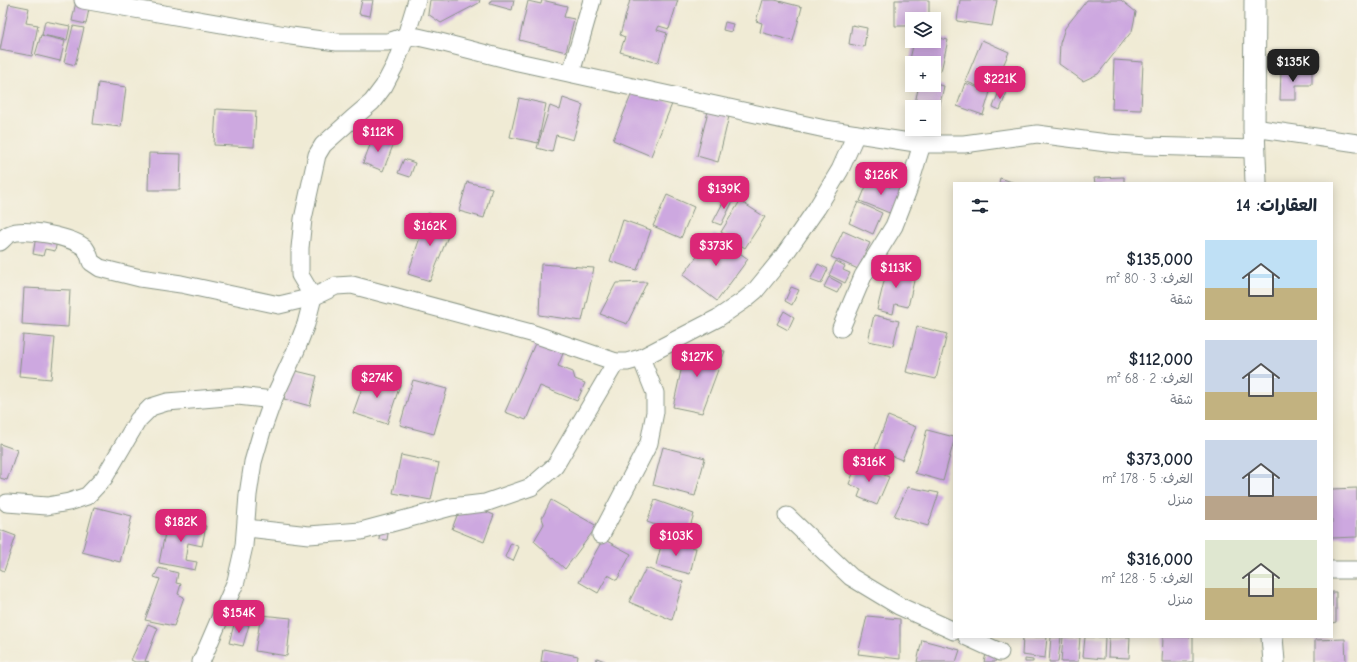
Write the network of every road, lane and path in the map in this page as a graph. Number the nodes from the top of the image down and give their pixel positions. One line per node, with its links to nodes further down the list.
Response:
1 (83, 0): 5 (street)
2 (417, 0): 5 (street)
3 (592, 0): 6 (street)
4 (1255, 0): 7 (street)
5 (406, 36): 6 (street); 14 (street)
6 (571, 73): 8 (street)
7 (1254, 128): 9 (street); 11 (street)
8 (856, 134): 10 (street); 16 (street)
9 (1357, 143)
10 (922, 144): 11 (street); 15 (street)
11 (1254, 149): 12 (street)
12 (1256, 182)
13 (0, 242): 14 (street)
14 (313, 297): 17 (street); 18 (street)
15 (841, 328)
16 (641, 358): 17 (street); 22 (street)
17 (616, 362): 21 (street)
18 (274, 400): 19 (street); 21 (street)
19 (7, 503)
20 (787, 516): 25 (street)
21 (247, 528): 29 (street)
22 (602, 535)
23 (1333, 570): 24 (street)
24 (1357, 570)
25 (953, 631)
26 (970, 638): 28 (street)
27 (1272, 638): 30 (street)
28 (1000, 650)
29 (201, 662)
30 (1274, 662)

